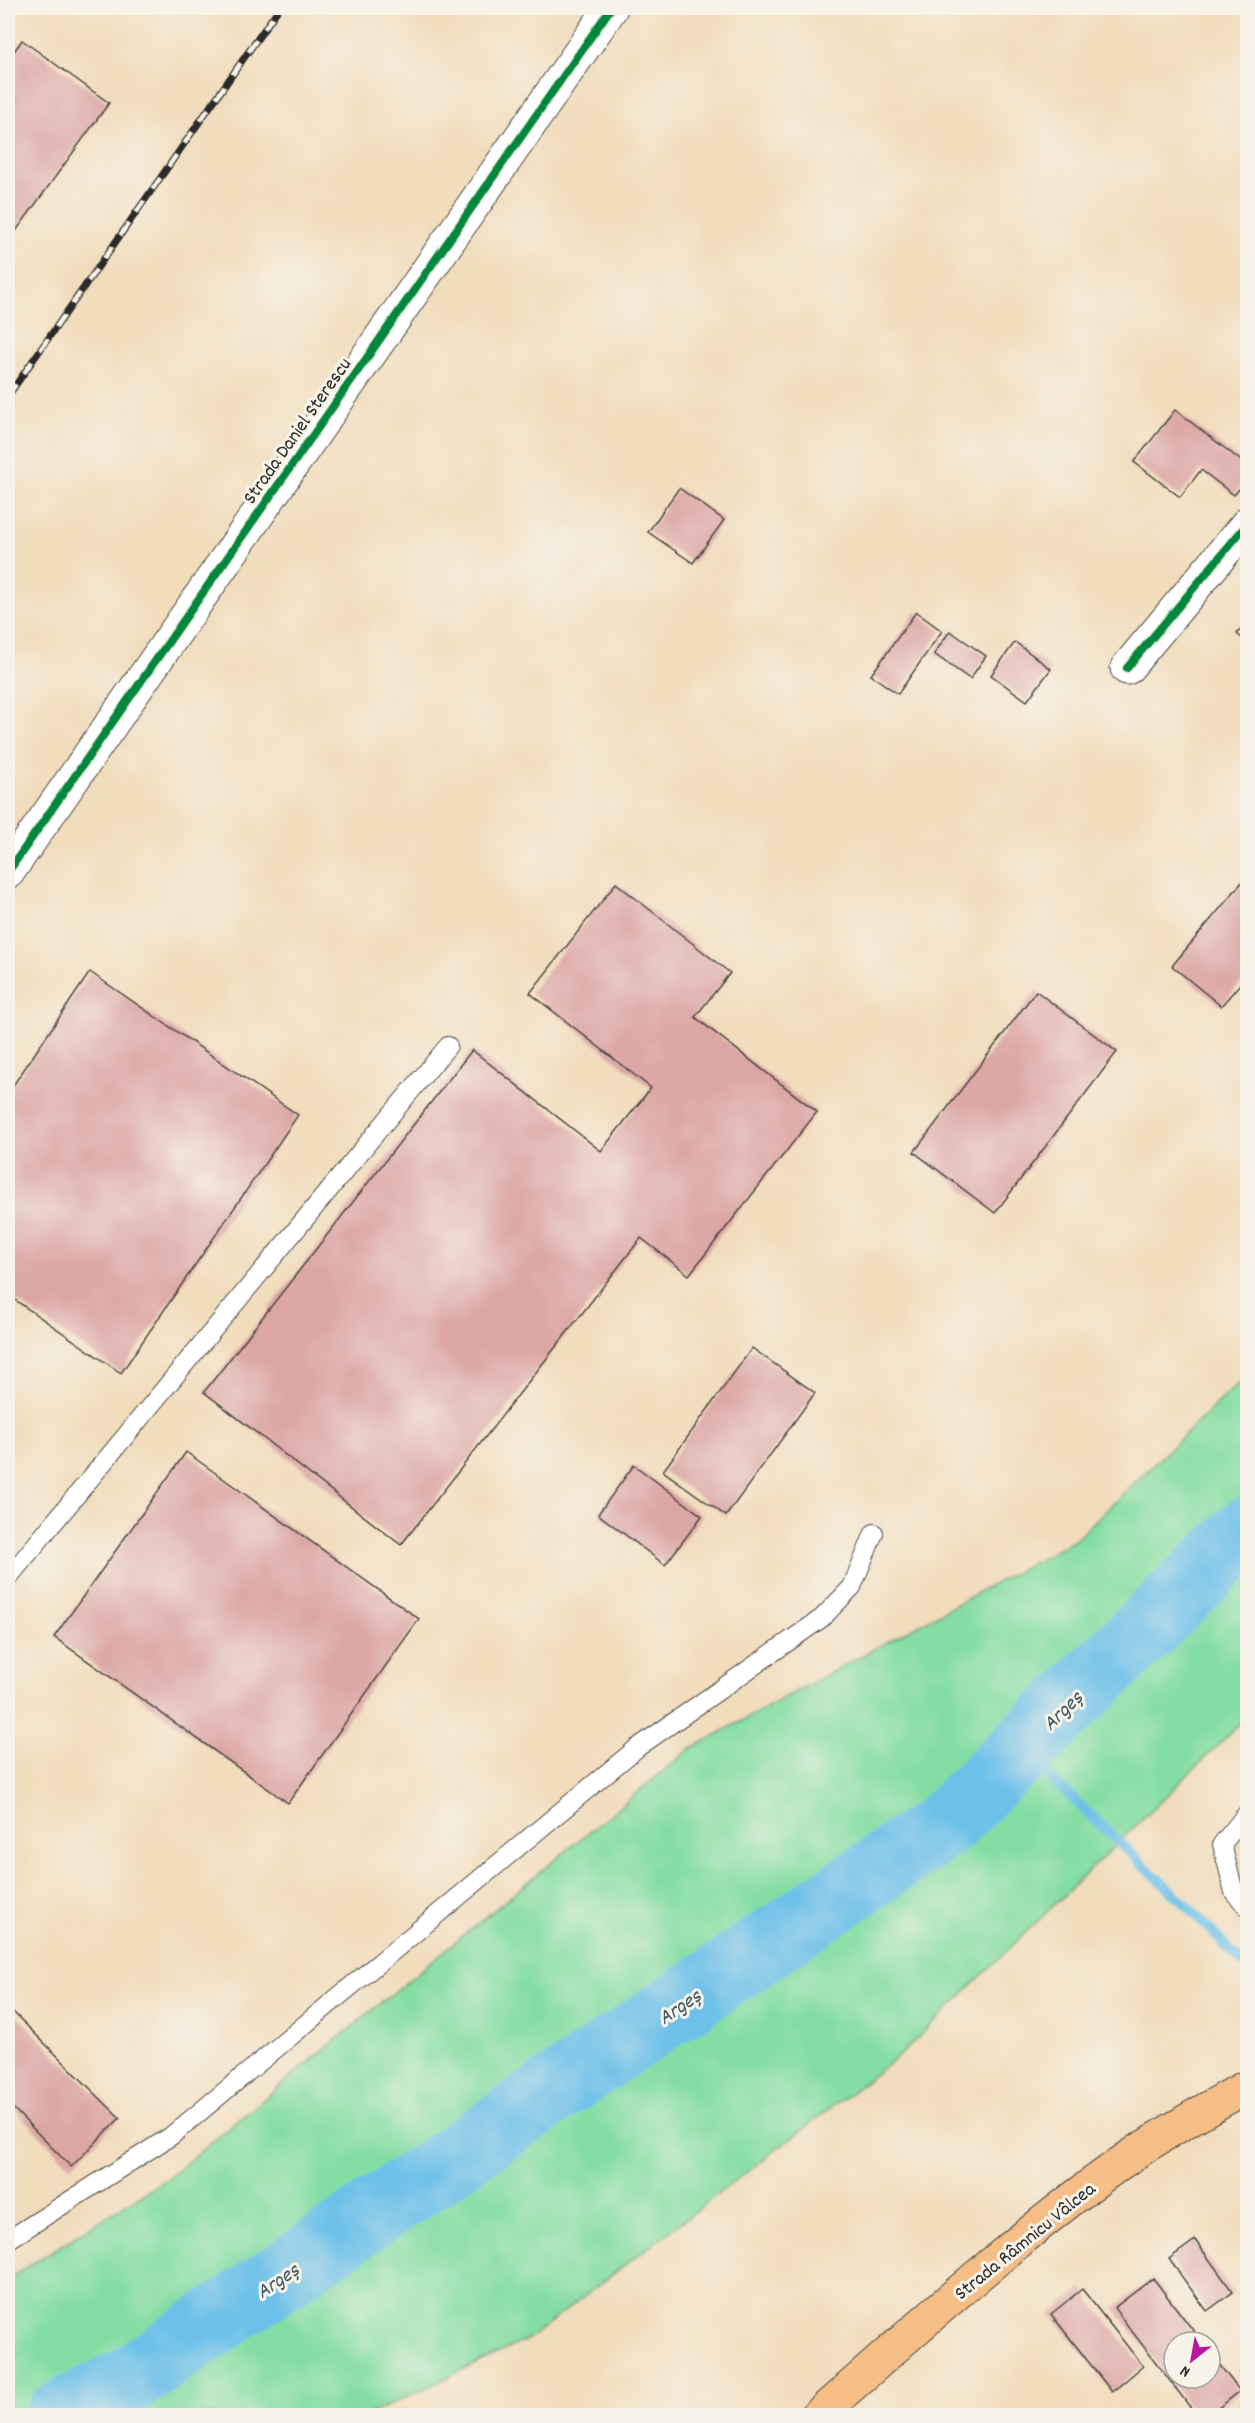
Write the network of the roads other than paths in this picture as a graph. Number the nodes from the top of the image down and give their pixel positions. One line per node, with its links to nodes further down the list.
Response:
1 (611, 8): 4 (street, Strada Daniel Sterescu)
2 (1248, 523): 3 (street)
3 (1127, 668)
4 (8, 872)
5 (448, 1046): 7 (lane)
6 (874, 1533): 11 (lane)
7 (8, 1578)
8 (1248, 1812): 9 (lane)
9 (1248, 1908)
10 (1248, 2086): 12 (main road, Strada Râmnicu Vâlcea)
11 (8, 2241)
12 (817, 2415)

